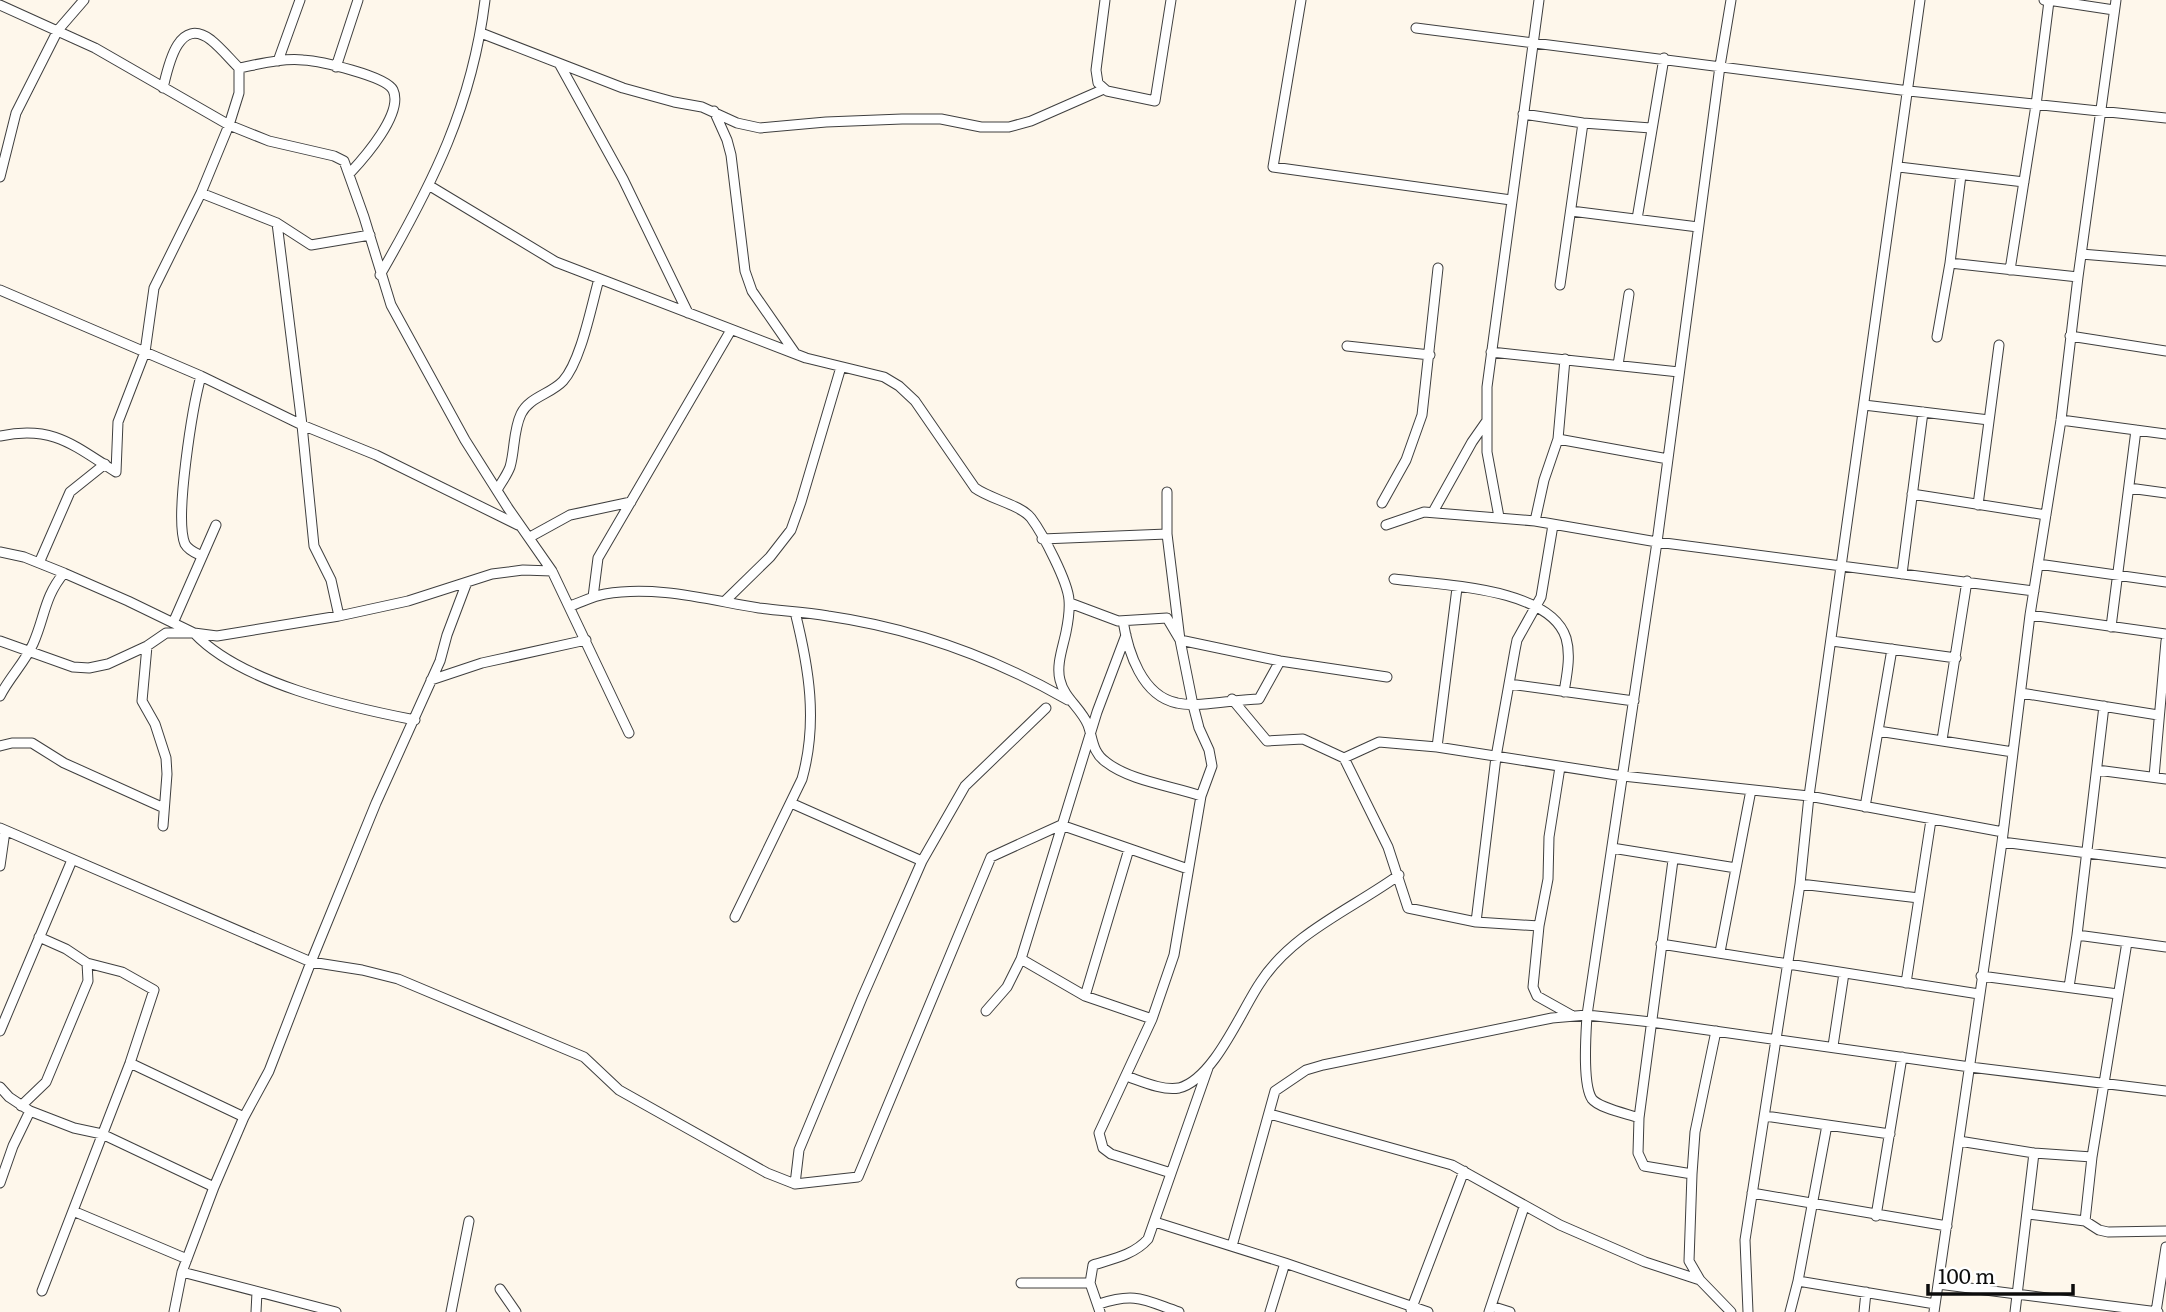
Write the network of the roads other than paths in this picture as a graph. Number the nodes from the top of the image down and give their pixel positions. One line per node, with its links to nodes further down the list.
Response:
1 (84, 0): 15 (street)
2 (300, 0): 19 (street)
3 (358, 0): 22 (street)
4 (485, 0): 16 (street)
5 (1105, 0): 25 (street)
6 (1171, 0): 25 (street)
7 (1301, 0): 43 (street)
8 (1539, 0): 17 (street)
9 (1731, 0): 21 (street)
10 (1920, 0): 26 (street)
11 (2046, 0): 13 (street); 27 (street)
12 (1, 4): 15 (street)
13 (2115, 5): 29 (street)
14 (1416, 28): 17 (street)
15 (58, 30): 24 (street); 35 (street)
16 (481, 33): 20 (street); 41 (street)
17 (1533, 41): 18 (street); 30 (street)
18 (1664, 58): 21 (street); 34 (street)
19 (278, 61): 22 (street); 23 (street)
20 (560, 65): 28 (street); 60 (street)
21 (1720, 66): 26 (street); 47 (street)
22 (336, 67): 37 (street)
23 (239, 68): 24 (street); 33 (street)
24 (163, 88): 33 (street)
25 (1104, 89): 28 (street)
26 (1909, 91): 27 (street); 36 (street)
27 (2036, 105): 29 (street); 40 (street)
28 (714, 111): 69 (street)
29 (2101, 113): 31 (street); 49 (street)
30 (1523, 114): 32 (street); 43 (street)
31 (2166, 118)
32 (1583, 123): 34 (street); 44 (street)
33 (229, 125): 37 (street); 42 (street)
34 (1651, 128): 45 (street)
35 (4, 140): 39 (street)
36 (1899, 167): 38 (street); 76 (street)
37 (350, 173): 48 (street)
38 (1961, 174): 40 (street); 51 (street)
39 (0, 177)
40 (2024, 182): 53 (street)
41 (430, 186): 54 (street); 56 (street)
42 (201, 193): 46 (street); 67 (street)
43 (1511, 200): 68 (street)
44 (1572, 211): 45 (street); 57 (street)
45 (1637, 219): 47 (street)
46 (277, 223): 48 (street); 81 (street)
47 (1698, 227): 74 (street)
48 (370, 235): 54 (street)
49 (2081, 254): 50 (street); 55 (street)
50 (2166, 261)
51 (1950, 263): 53 (street); 63 (street)
52 (1438, 268): 70 (street)
53 (2010, 270): 55 (street)
54 (380, 275): 89 (street)
55 (2077, 277): 62 (street)
56 (599, 279): 60 (street); 89 (street)
57 (1560, 285)
58 (0, 290): 67 (street)
59 (1629, 294): 72 (street)
60 (688, 313): 61 (street)
61 (731, 330): 69 (street); 93 (street)
62 (2070, 336): 66 (street); 79 (street)
63 (1937, 337)
64 (1998, 345): 78 (street)
65 (1347, 346): 70 (street)
66 (2166, 351)
67 (145, 352): 75 (street); 87 (street)
68 (1491, 352): 71 (street); 80 (street)
69 (795, 353): 73 (street)
70 (1430, 355): 94 (street)
71 (1565, 359): 72 (street); 85 (street)
72 (1618, 365): 74 (street)
73 (841, 367): 106 (street); 124 (street)
74 (1679, 372): 86 (street)
75 (201, 376): 81 (street); 109 (street)
76 (1864, 405): 77 (street); 112 (street)
77 (1923, 412): 78 (street); 91 (street)
78 (1989, 420): 95 (street)
79 (2061, 420): 82 (street); 97 (street)
80 (1486, 422): 96 (street); 98 (street)
81 (302, 425): 103 (street); 129 (street)
82 (2136, 430): 83 (street); 88 (street)
83 (2166, 435)
84 (0, 436): 87 (street)
85 (1558, 439): 86 (street); 99 (street)
86 (1668, 459): 107 (street)
87 (105, 464): 110 (street)
88 (2129, 488): 92 (street); 116 (street)
89 (497, 490): 103 (street)
90 (1167, 492): 104 (street)
91 (1912, 494): 95 (street); 115 (street)
92 (2166, 494)
93 (631, 502): 105 (street); 123 (street)
94 (1382, 503)
95 (1978, 505): 97 (street)
96 (1433, 512): 98 (street); 101 (street)
97 (2046, 515): 111 (street)
98 (1499, 517): 99 (street)
99 (1535, 521): 102 (street)
100 (216, 525): 109 (street)
101 (1386, 525)
102 (1553, 525): 107 (street); 127 (street)
103 (522, 527): 105 (street)
104 (1167, 534): 106 (street); 137 (street)
105 (530, 537): 113 (street)
106 (1042, 538): 125 (street)
107 (1657, 542): 112 (street); 155 (street)
108 (0, 552): 110 (street)
109 (202, 556): 132 (street)
110 (39, 563): 114 (street)
111 (2038, 564): 116 (street); 122 (street)
112 (1841, 567): 115 (street); 140 (street)
113 (552, 571): 119 (street); 126 (street)
114 (64, 573): 132 (street); 144 (street)
115 (1902, 573): 118 (street)
116 (2117, 576): 120 (street); 133 (street)
117 (1394, 579): 121 (street)
118 (1967, 581): 122 (street); 145 (street)
119 (467, 582): 129 (street); 148 (street)
120 (2166, 582)
121 (1457, 587): 127 (street); 166 (street)
122 (2034, 591): 130 (street)
123 (593, 597): 124 (street); 126 (street)
124 (725, 601): 128 (street)
125 (1070, 603): 131 (street); 154 (street)
126 (570, 606): 138 (street)
127 (1536, 607): 149 (street); 150 (street)
128 (796, 612): 154 (street); 178 (street)
129 (339, 615): 134 (street)
130 (2030, 615): 133 (street); 151 (street)
131 (1123, 621): 136 (street); 137 (street)
132 (173, 623): 134 (street)
133 (2111, 627): 135 (street)
134 (194, 633): 142 (street); 160 (street)
135 (2166, 634)
136 (1126, 635): 156 (street); 163 (street)
137 (1180, 639): 146 (street); 156 (street)
138 (586, 640): 148 (street); 162 (street)
139 (0, 641): 144 (street)
140 (1832, 641): 143 (street); 177 (street)
141 (2166, 641): 159 (street)
142 (147, 646): 144 (street); 180 (street)
143 (1892, 649): 145 (street); 161 (street)
144 (29, 650): 152 (street)
145 (1956, 658): 164 (street)
146 (1280, 661): 147 (street); 153 (street)
147 (1387, 677)
148 (431, 680): 160 (street)
149 (1509, 684): 150 (street); 168 (street)
150 (1564, 692): 155 (street)
151 (2021, 693): 157 (street); 167 (street)
152 (0, 696)
153 (1232, 699): 156 (street); 169 (street)
154 (1070, 701): 163 (street)
155 (1634, 701): 172 (street)
156 (1193, 705): 176 (street)
157 (2105, 706): 159 (street); 171 (street)
158 (1046, 708): 191 (street)
159 (2158, 715): 173 (street)
160 (415, 720): 209 (street)
161 (1878, 731): 164 (street); 179 (street)
162 (629, 733)
163 (1091, 738): 176 (street); 182 (street)
164 (1942, 740): 167 (street)
165 (0, 746): 180 (street)
166 (1437, 747): 168 (street); 169 (street)
167 (2012, 752): 185 (street)
168 (1496, 757): 170 (street); 200 (street)
169 (1344, 758): 196 (street)
170 (1560, 767): 172 (street); 201 (street)
171 (2097, 770): 173 (street); 188 (street)
172 (1623, 776): 175 (street); 186 (street)
173 (2154, 777): 174 (street)
174 (2166, 779)
175 (1751, 790): 177 (street); 194 (street)
176 (1202, 796): 195 (street)
177 (1810, 796): 179 (street); 197 (street)
178 (791, 803): 191 (street); 199 (street)
179 (1865, 807): 181 (street)
180 (164, 808): 183 (street)
181 (1931, 820): 185 (street); 198 (street)
182 (1061, 825): 187 (street); 208 (street); 253 (street)
183 (163, 826)
184 (2, 830): 189 (street); 193 (street)
185 (2002, 837): 188 (street); 213 (street)
186 (1612, 848): 190 (street); 221 (street)
187 (1129, 849): 195 (street); 218 (street)
188 (2086, 852): 192 (street); 202 (street)
189 (72, 860): 203 (street); 209 (street)
190 (1672, 860): 194 (street); 205 (street)
191 (922, 861): 253 (street)
192 (2166, 863)
193 (0, 866)
194 (1736, 868): 207 (street)
195 (1188, 869): 223 (street)
196 (1399, 875): 200 (street); 231 (street)
197 (1800, 884): 198 (street); 211 (street)
198 (1919, 898): 214 (street)
199 (735, 917)
200 (1476, 922): 201 (street)
201 (1538, 926): 222 (street)
202 (2077, 935): 204 (street); 215 (street)
203 (39, 937): 210 (street); 219 (street)
204 (2127, 942): 206 (street); 217 (street)
205 (1661, 944): 207 (street); 224 (street)
206 (2166, 947)
207 (1720, 952): 211 (street)
208 (1021, 959): 218 (street); 220 (street)
209 (311, 962): 241 (street); 253 (street)
210 (87, 963): 230 (street); 237 (street)
211 (1788, 963): 212 (street); 227 (street)
212 (1844, 973): 214 (street); 228 (street)
213 (1981, 976): 215 (street); 216 (street)
214 (1906, 983): 216 (street)
215 (2069, 987): 217 (street)
216 (1979, 994): 232 (street)
217 (2118, 994): 234 (street)
218 (1085, 996): 223 (street)
219 (4, 1010): 225 (street)
220 (986, 1011)
221 (1587, 1015): 222 (street); 224 (street); 242 (street)
222 (1572, 1016): 239 (street)
223 (1152, 1019): 233 (street)
224 (1651, 1022): 226 (street); 242 (street)
225 (0, 1031)
226 (1716, 1031): 227 (street); 251 (street)
227 (1777, 1038): 228 (street); 240 (street)
228 (1833, 1046): 229 (street)
229 (1902, 1057): 232 (street); 245 (street)
230 (130, 1063): 241 (street); 244 (street)
231 (1209, 1066): 233 (street); 250 (street)
232 (1970, 1067): 234 (street); 246 (street)
233 (1126, 1076): 250 (street)
234 (2104, 1082): 236 (street); 248 (street)
235 (0, 1087): 237 (street)
236 (2166, 1091)
237 (21, 1106): 238 (street)
238 (30, 1111): 244 (street); 252 (street)
239 (1270, 1114): 249 (street); 266 (street)
240 (1765, 1116): 243 (street); 255 (street)
241 (244, 1118): 254 (street)
242 (1639, 1118): 251 (street)
243 (1827, 1125): 245 (street); 256 (street)
244 (102, 1134): 254 (street); 258 (street)
245 (1890, 1134): 260 (street)
246 (1959, 1141): 247 (street); 264 (street)
247 (2034, 1153): 248 (street); 259 (street)
248 (2092, 1157): 262 (street)
249 (1464, 1171): 257 (street); 283 (street)
250 (1171, 1172): 263 (street)
251 (1692, 1174): 271 (street)
252 (0, 1182)
253 (795, 1184)
254 (214, 1187): 268 (street)
255 (1752, 1193): 256 (street); 295 (street)
256 (1812, 1204): 260 (street); 272 (street)
257 (1524, 1208): 271 (street); 284 (street)
258 (73, 1211): 268 (street); 277 (street)
259 (2028, 1214): 262 (street); 280 (street)
260 (1876, 1216): 264 (street)
261 (469, 1221): 288 (street)
262 (2085, 1221): 265 (street)
263 (1155, 1222): 266 (street); 274 (street)
264 (1947, 1226): 275 (street)
265 (2166, 1231)
266 (1232, 1246): 269 (street)
267 (2166, 1247): 299 (street)
268 (187, 1259): 270 (street)
269 (1285, 1263): 283 (street); 291 (street)
270 (182, 1272): 278 (street); 286 (street)
271 (1700, 1280): 294 (street)
272 (1798, 1280): 279 (street); 296 (street)
273 (1021, 1283): 274 (street)
274 (1090, 1283): 281 (street)
275 (1938, 1284): 280 (street); 282 (street)
276 (500, 1289): 289 (street)
277 (42, 1291)
278 (257, 1292): 285 (street); 287 (street)
279 (1866, 1292): 282 (street); 297 (street)
280 (2018, 1293): 298 (street); 299 (street)
281 (1100, 1308): 290 (street)
282 (1935, 1308)
283 (1411, 1309): 292 (street)
284 (1490, 1309): 293 (street)
285 (332, 1311)
286 (174, 1312)
287 (256, 1312)
288 (451, 1312)
289 (516, 1312)
290 (1179, 1312)
291 (1270, 1312)
292 (1428, 1312)
293 (1510, 1312)
294 (1731, 1312)
295 (1748, 1312)
296 (1790, 1312)
297 (1864, 1312)
298 (2015, 1312)
299 (2157, 1312)

